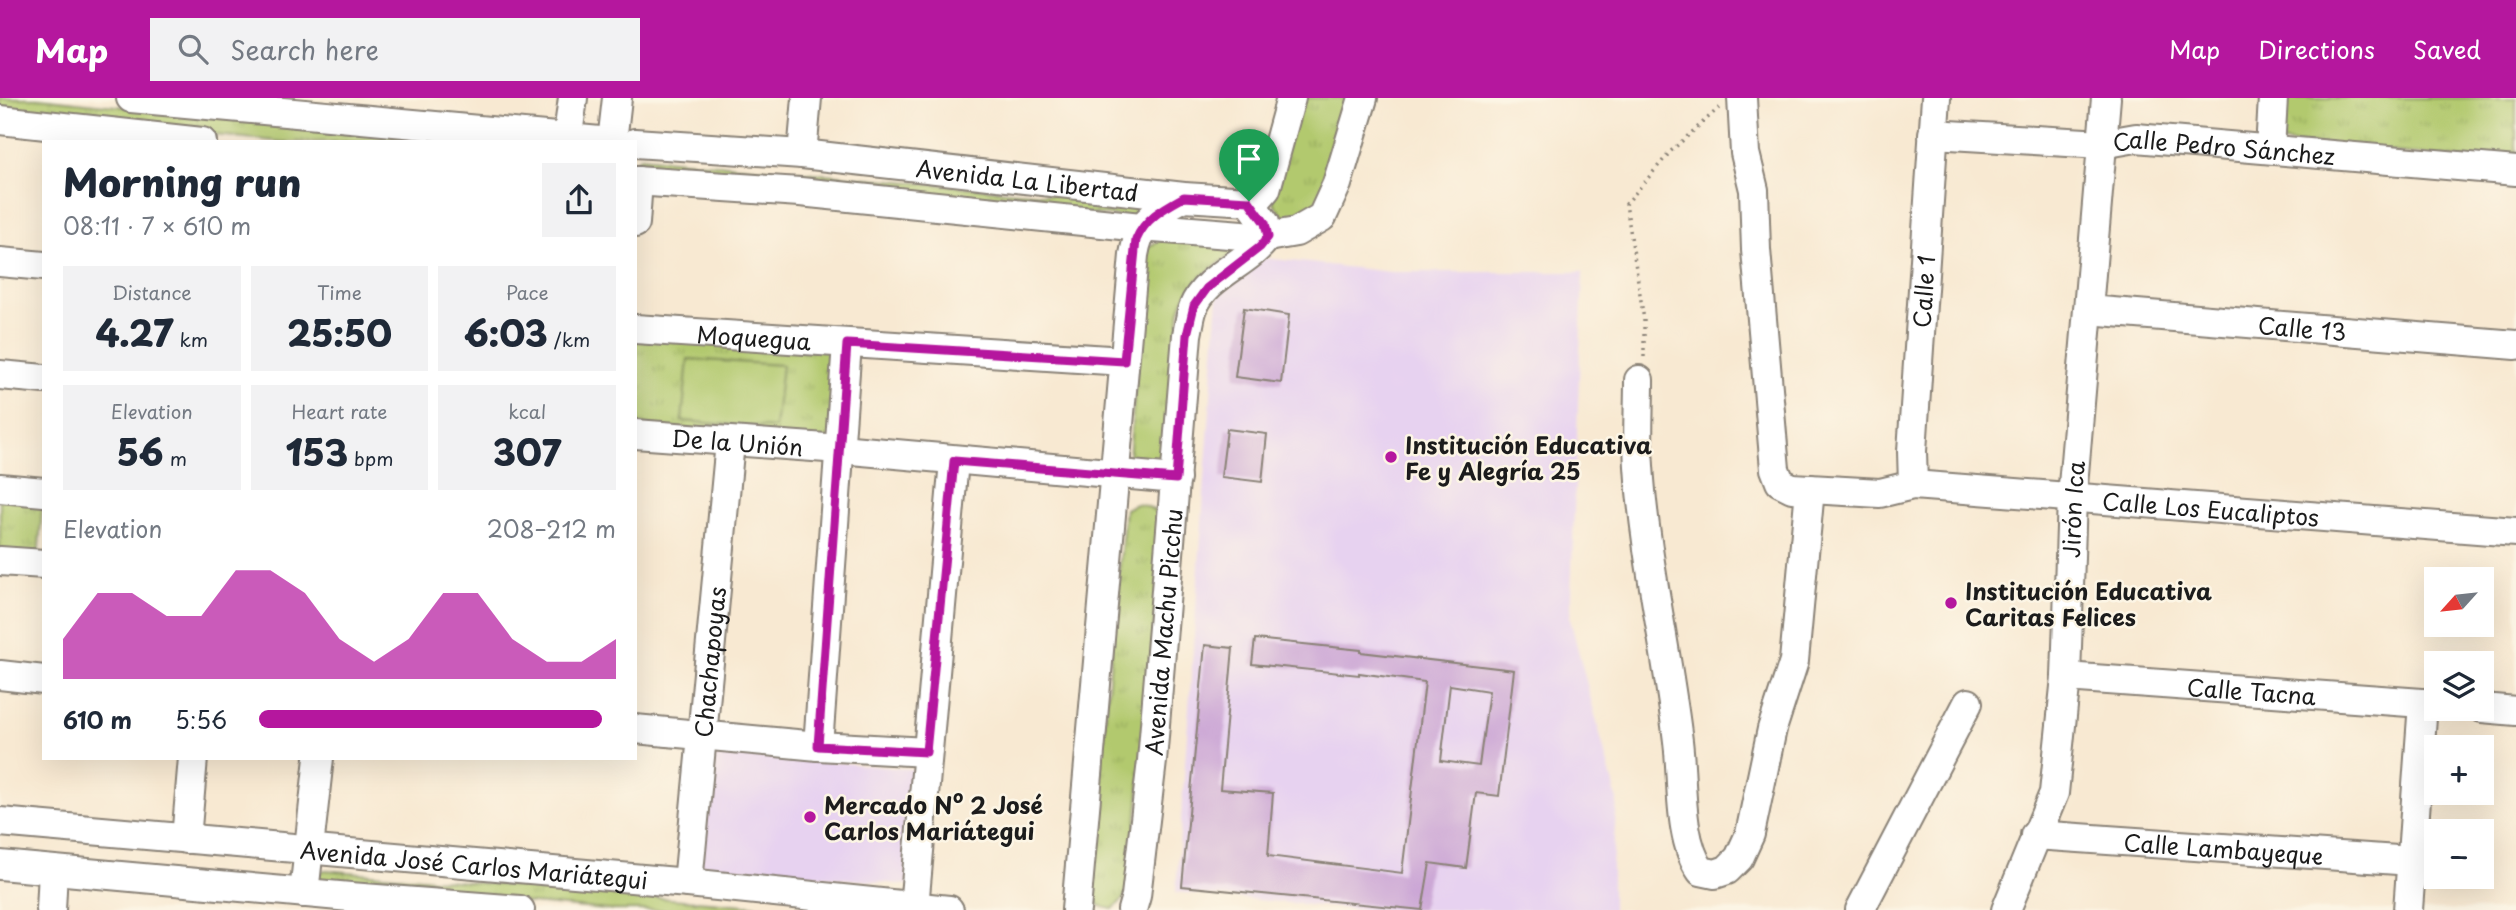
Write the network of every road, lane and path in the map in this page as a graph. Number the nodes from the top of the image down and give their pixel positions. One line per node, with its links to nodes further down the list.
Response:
1 (131, 98): 14 (street)
2 (573, 98): 14 (street)
3 (617, 98): 15 (street)
4 (807, 98): 19 (street)
5 (1291, 98): 23 (street)
6 (1363, 98): 25 (street, Avenida Machu Picchu)
7 (1936, 98): 12 (street, Calle 1)
8 (2106, 98): 17 (street, Jirón Ica)
9 (2273, 98): 18 (street)
10 (1733, 101): 35 (path); 44 (street, Calle Los Eucaliptos)
11 (0, 120): 13 (street)
12 (1933, 134): 17 (street, Calle Pedro Sánchez); 42 (street, Calle 1)
13 (178, 140)
14 (568, 140)
15 (611, 140)
16 (637, 143): 19 (street, Avenida La Libertad)
17 (2102, 144): 18 (street, Calle Pedro Sánchez); 28 (street, Jirón Ica)
18 (2270, 149): 20 (street, Calle Pedro Sánchez)
19 (802, 154): 22 (street, Avenida La Libertad)
20 (2516, 171)
21 (637, 181): 24 (street, Avenida La Libertad)
22 (1184, 197): 23 (street, Avenida La Libertad); 24 (street)
23 (1249, 201): 25 (street)
24 (1141, 228): 25 (street, Avenida La Libertad); 32 (street)
25 (1268, 237): 41 (street, Avenida Machu Picchu)
26 (0, 262): 27 (street)
27 (42, 266)
28 (2088, 310): 31 (street, Calle 13); 46 (street, Jirón Ica)
29 (637, 329): 30 (street, Moquegua)
30 (847, 344): 32 (street, Moquegua); 38 (street)
31 (2516, 345)
32 (1124, 361): 40 (street)
33 (0, 375): 34 (street)
34 (42, 379)
35 (1639, 380): 44 (street)
36 (637, 434): 37 (street, De la Unión)
37 (730, 442): 38 (street, De la Unión); 59 (street, Chachapoyas)
38 (840, 449): 39 (street, De la Unión); 60 (street)
39 (954, 461): 40 (street, De la Unión); 61 (street)
40 (1114, 473): 41 (street, De la Unión); 80 (street)
41 (1176, 479): 81 (street, Avenida Machu Picchu)
42 (1913, 485): 44 (street, Calle Los Eucaliptos); 46 (street, Calle Los Eucaliptos)
43 (0, 488): 45 (street)
44 (1810, 489)
45 (42, 492)
46 (2072, 497): 47 (street, Calle Los Eucaliptos); 51 (street, Jirón Ica)
47 (2516, 532)
48 (42, 559): 49 (street)
49 (0, 561)
50 (0, 675): 52 (street)
51 (2066, 677): 54 (street, Calle Tacna); 65 (street, Jirón Ica)
52 (42, 680)
53 (1968, 703): 82 (street)
54 (2424, 703)
55 (2494, 709): 56 (street)
56 (2516, 711)
57 (2428, 721): 68 (street)
58 (637, 729): 59 (street)
59 (701, 737): 60 (street); 71 (street, Chachapoyas)
60 (818, 746): 61 (street)
61 (926, 752): 75 (street)
62 (193, 760): 66 (street)
63 (319, 760): 67 (street)
64 (0, 822): 66 (street, Avenida José Carlos Mariátegui)
65 (2035, 835): 68 (street, Calle Lambayeque); 83 (street, Jirón Ica)
66 (186, 839): 67 (street, Avenida José Carlos Mariátegui)
67 (310, 850): 71 (street, Avenida José Carlos Mariátegui); 72 (street)
68 (2412, 861): 84 (street)
69 (0, 865): 70 (street, Avenida José Carlos Mariátegui)
70 (53, 872): 72 (street, Avenida José Carlos Mariátegui); 77 (street)
71 (688, 883): 74 (street, Avenida José Carlos Mariátegui)
72 (304, 893): 73 (street, Avenida José Carlos Mariátegui)
73 (350, 904): 76 (street, Avenida José Carlos Mariátegui)
74 (833, 904): 75 (street, Avenida José Carlos Mariátegui)
75 (914, 907): 79 (street, Avenida José Carlos Mariátegui)
76 (459, 908): 78 (street, Avenida José Carlos Mariátegui)
77 (51, 910)
78 (520, 910)
79 (949, 910)
80 (1076, 910)
81 (1132, 910)
82 (1860, 910)
83 (2006, 910)
84 (2408, 910)

